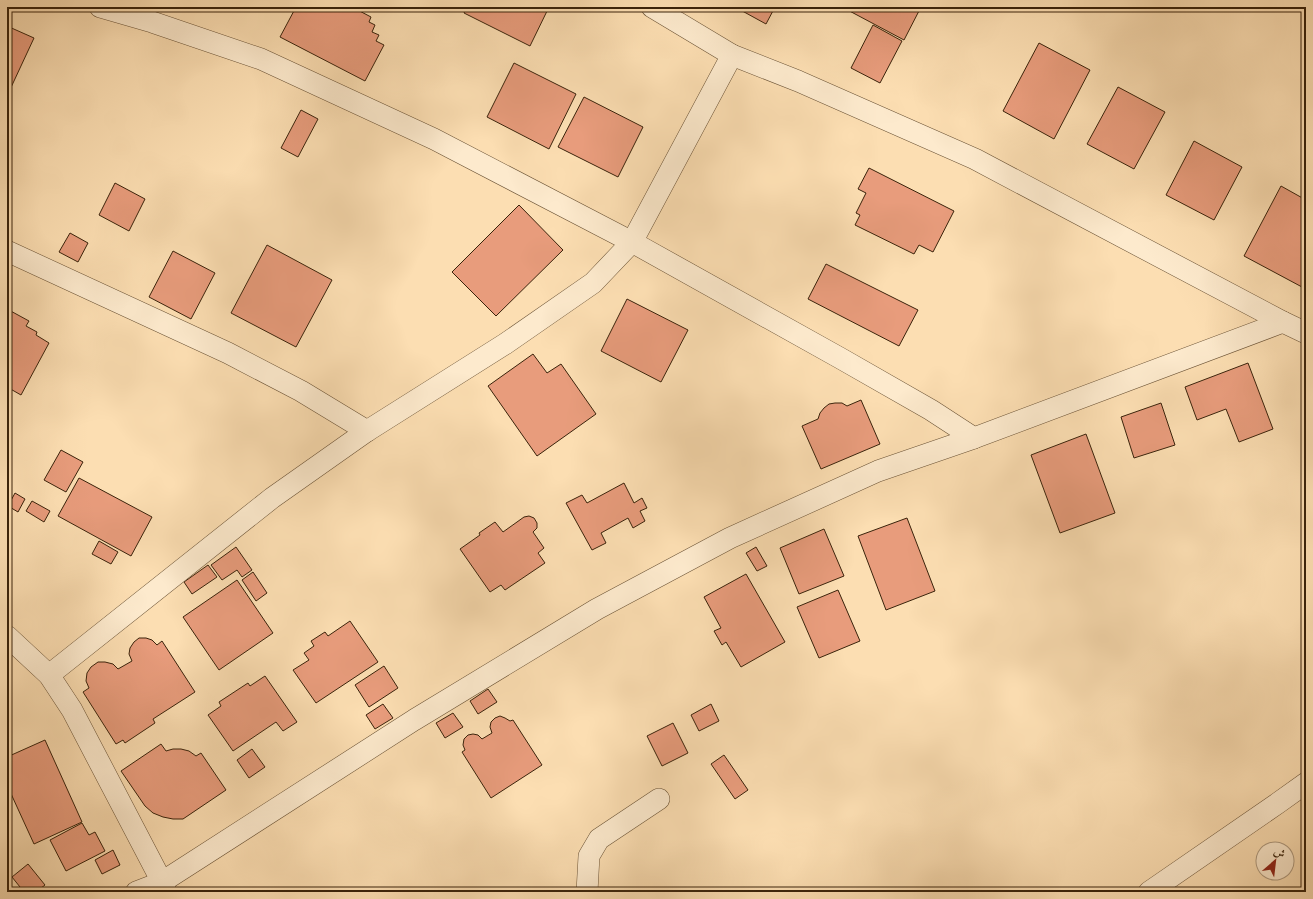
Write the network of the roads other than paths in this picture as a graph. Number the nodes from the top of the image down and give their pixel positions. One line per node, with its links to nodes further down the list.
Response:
1 (100, 7): 4 (street)
2 (652, 7): 3 (street)
3 (732, 55): 4 (street); 6 (street)
4 (632, 242): 8 (street); 9 (street)
5 (7, 251): 8 (street)
6 (1283, 322): 7 (street); 9 (street)
7 (1306, 333)
8 (367, 431): 11 (street)
9 (974, 438): 14 (street)
10 (7, 636): 11 (street)
11 (49, 675): 14 (street)
12 (1306, 783): 17 (street)
13 (659, 798): 16 (street)
14 (164, 887): 15 (street)
15 (136, 892)
16 (587, 892)
17 (1149, 892)

